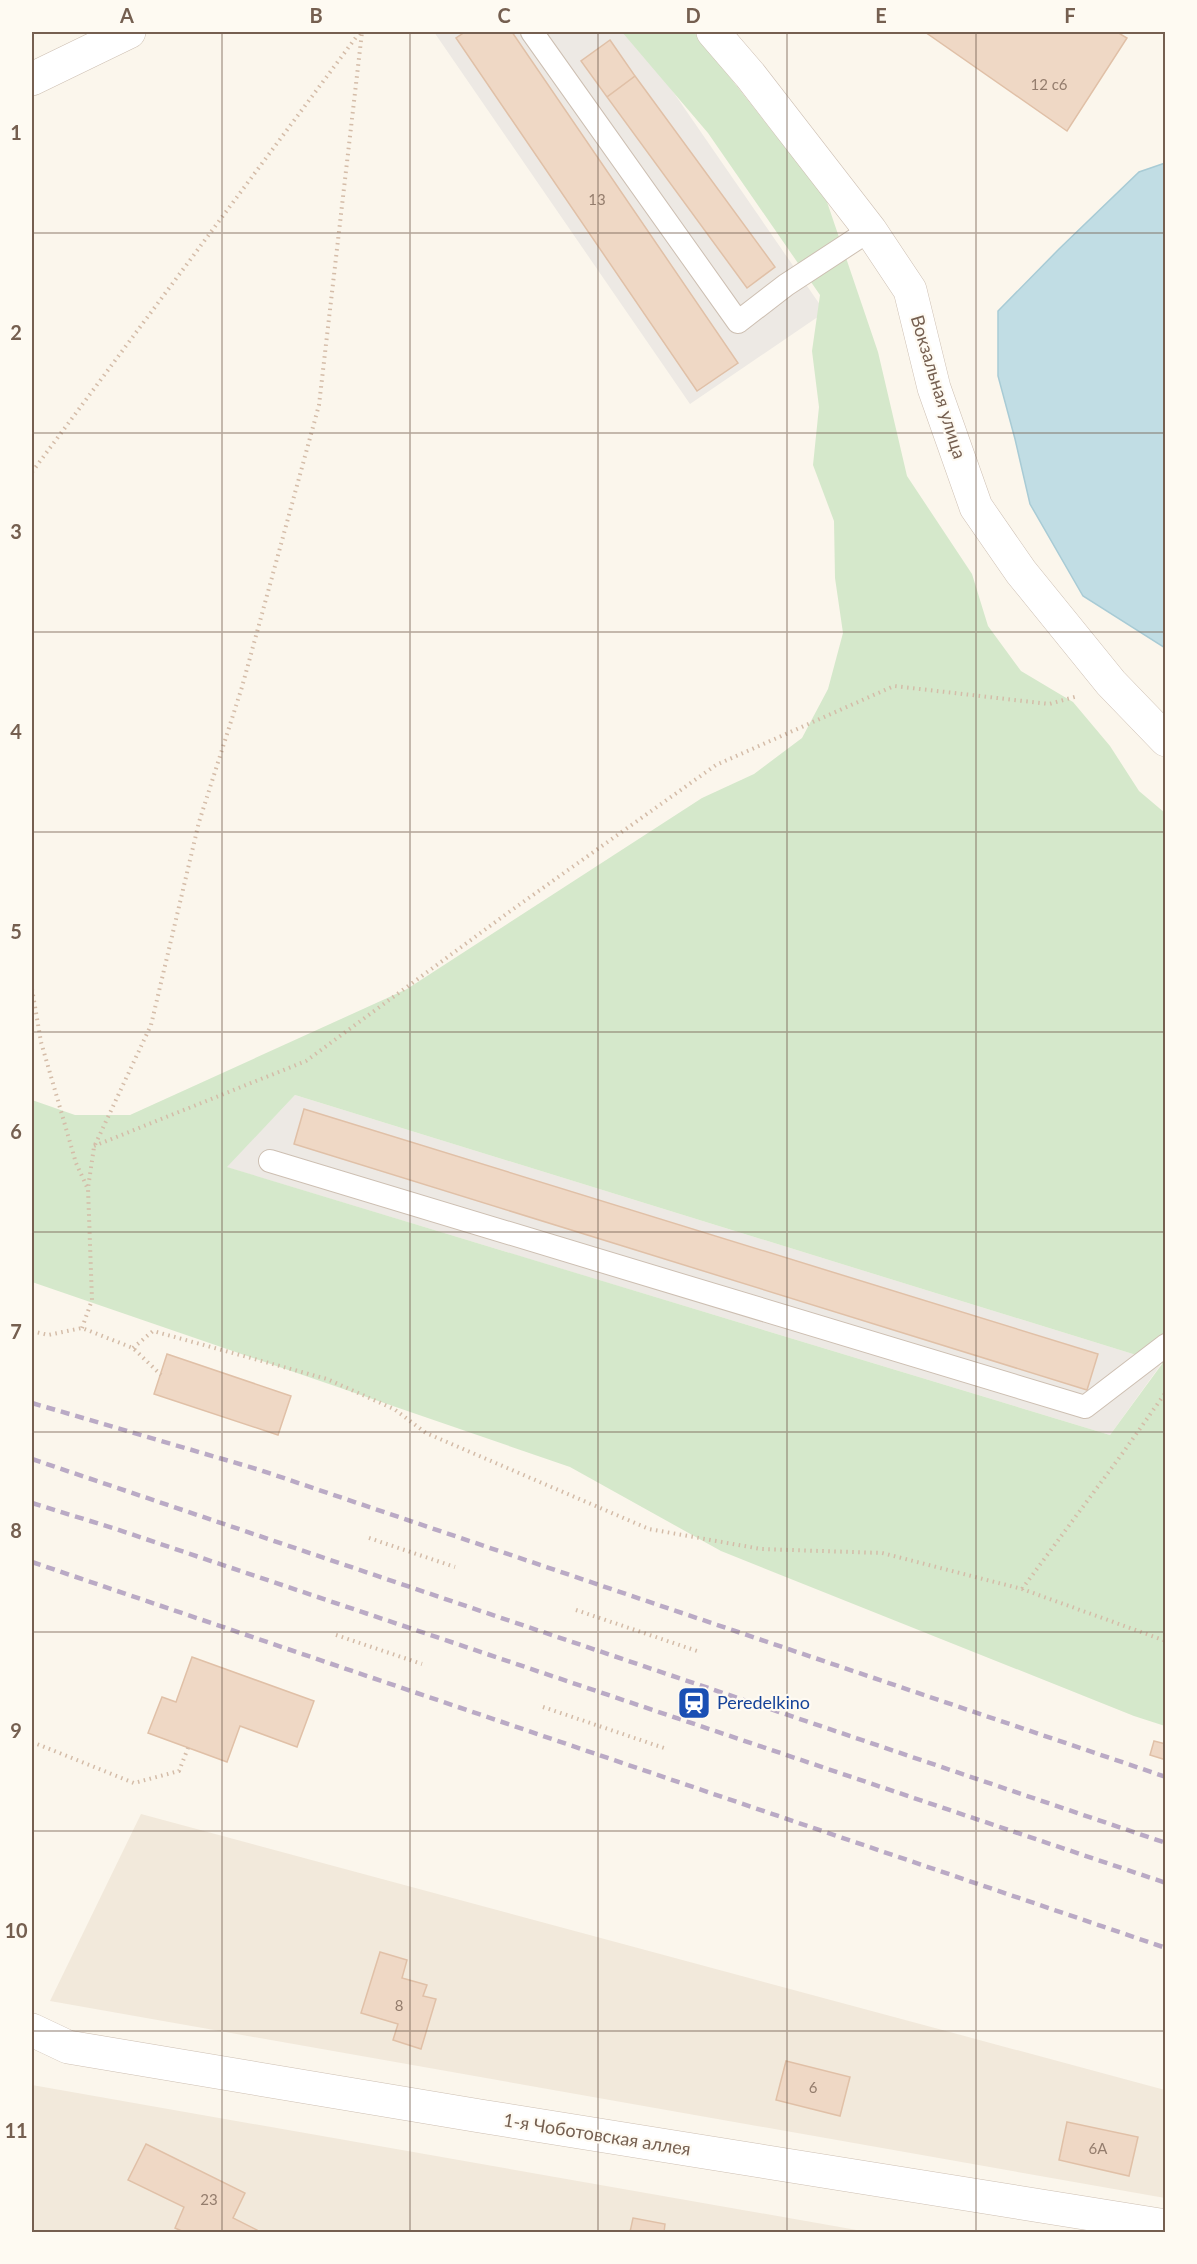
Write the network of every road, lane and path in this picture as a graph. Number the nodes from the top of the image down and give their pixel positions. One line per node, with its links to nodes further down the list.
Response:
1 (129, 32): 5 (street)
2 (361, 32): 7 (path); 11 (path)
3 (532, 32): 6 (lane)
4 (713, 32): 6 (street, Вокзальная улица)
5 (32, 79)
6 (870, 230): 9 (street, Вокзальная улица)
7 (32, 472)
8 (1086, 694): 11 (path)
9 (1161, 727)
10 (32, 989): 13 (path)
11 (94, 1147): 13 (path)
12 (270, 1161): 16 (lane)
13 (88, 1188): 14 (path)
14 (82, 1328): 15 (path); 17 (path)
15 (32, 1331)
16 (1166, 1344)
17 (133, 1348): 18 (path); 22 (path)
18 (160, 1375)
19 (1166, 1392): 22 (path)
20 (369, 1538): 21 (path)
21 (455, 1567)
22 (1022, 1589): 25 (path)
23 (576, 1610): 26 (path)
24 (336, 1635): 27 (path)
25 (1166, 1641)
26 (697, 1651)
27 (422, 1664)
28 (543, 1707): 31 (path)
29 (32, 1742): 30 (path)
30 (188, 1748)
31 (664, 1748)
32 (32, 2030): 33 (street, 1-я Чоботовская аллея)
33 (1166, 2226)

